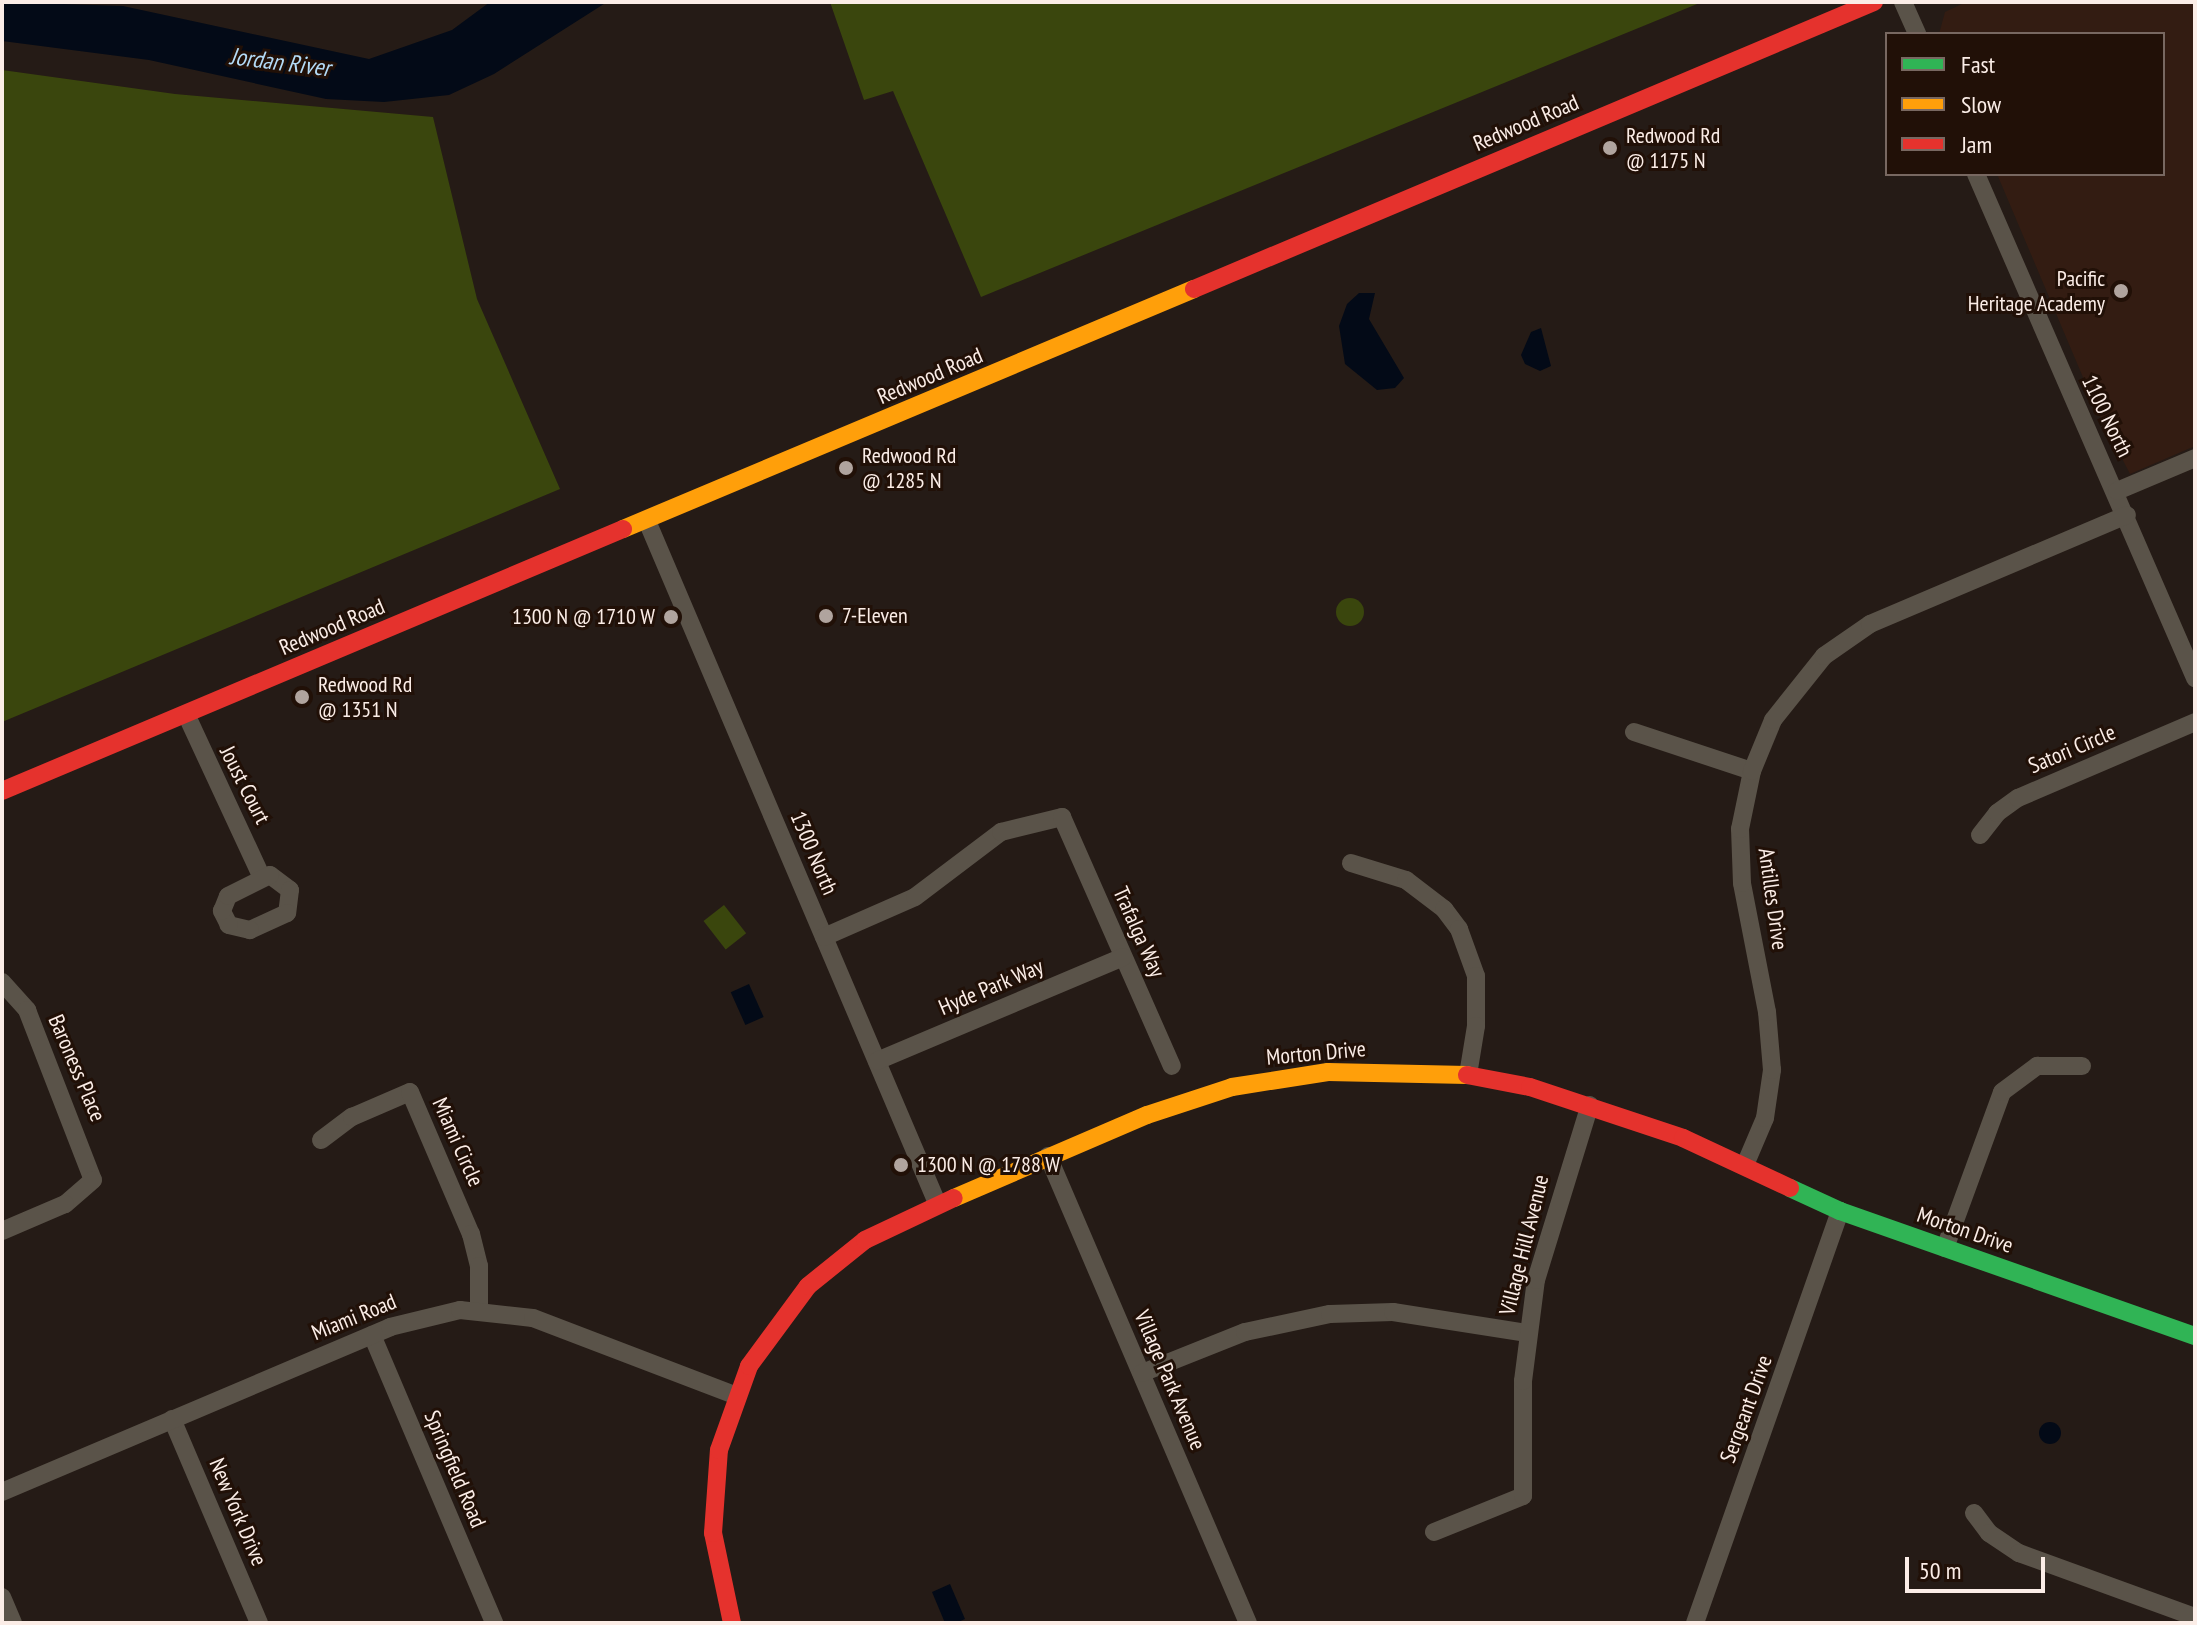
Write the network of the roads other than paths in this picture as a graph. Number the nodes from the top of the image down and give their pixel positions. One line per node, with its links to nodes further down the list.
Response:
1 (1874, 2): 8 (main road, Redwood Road)
2 (1903, 2): 3 (street)
3 (1916, 32)
4 (1977, 176): 6 (street, 1100 North)
5 (2195, 458): 6 (street)
6 (2117, 491): 7 (street, 1100 North)
7 (2127, 515): 9 (street, 1100 North); 13 (street, Antilles Drive)
8 (647, 521): 10 (main road, Redwood Road); 18 (street, 1300 North)
9 (2195, 678)
10 (186, 714): 14 (main road, Redwood Road); 17 (street, Joust Court)
11 (2195, 722): 15 (street, Satori Circle)
12 (1634, 732): 13 (street)
13 (1752, 771): 28 (street, Antilles Drive)
14 (2, 791)
15 (1980, 835)
16 (1351, 863): 24 (street)
17 (262, 878)
18 (824, 937): 19 (street, Trafalga Way); 21 (street, 1300 North)
19 (1123, 957): 21 (street, Hyde Park Way); 22 (street, Trafalga Way)
20 (2, 982): 31 (street, Baroness Place)
21 (877, 1061): 29 (street, 1300 North)
22 (1172, 1066)
23 (2082, 1066): 32 (street)
24 (1468, 1075): 25 (main road, Morton Drive); 27 (main road, Morton Drive)
25 (1590, 1105): 28 (main road, Morton Drive); 34 (street, Village Hill Avenue)
26 (321, 1140): 33 (street, Miami Circle)
27 (1048, 1156): 29 (main road, Morton Drive); 37 (street, Village Park Avenue)
28 (1745, 1165): 30 (main road, Morton Drive)
29 (937, 1203): 38 (main road, Morton Drive)
30 (1840, 1211): 32 (main road, Morton Drive); 50 (street, Sergeant Drive)
31 (2, 1231)
32 (1945, 1248): 36 (main road, Morton Drive)
33 (479, 1309): 35 (street, Miami Road); 38 (street, Miami Road)
34 (1527, 1333): 37 (street); 42 (street, Village Hill Avenue)
35 (372, 1335): 39 (street, Miami Road); 47 (street, Springfield Road)
36 (2195, 1336)
37 (1142, 1373): 49 (street, Village Park Avenue)
38 (735, 1395): 48 (main road, Morton Drive)
39 (172, 1419): 40 (street, Miami Road); 46 (street, New York Drive)
40 (2, 1492)
41 (1974, 1513): 44 (street)
42 (1434, 1532)
43 (2, 1597): 45 (street)
44 (2195, 1617)
45 (13, 1623)
46 (259, 1623)
47 (494, 1623)
48 (732, 1623)
49 (1248, 1623)
50 (1695, 1623)

